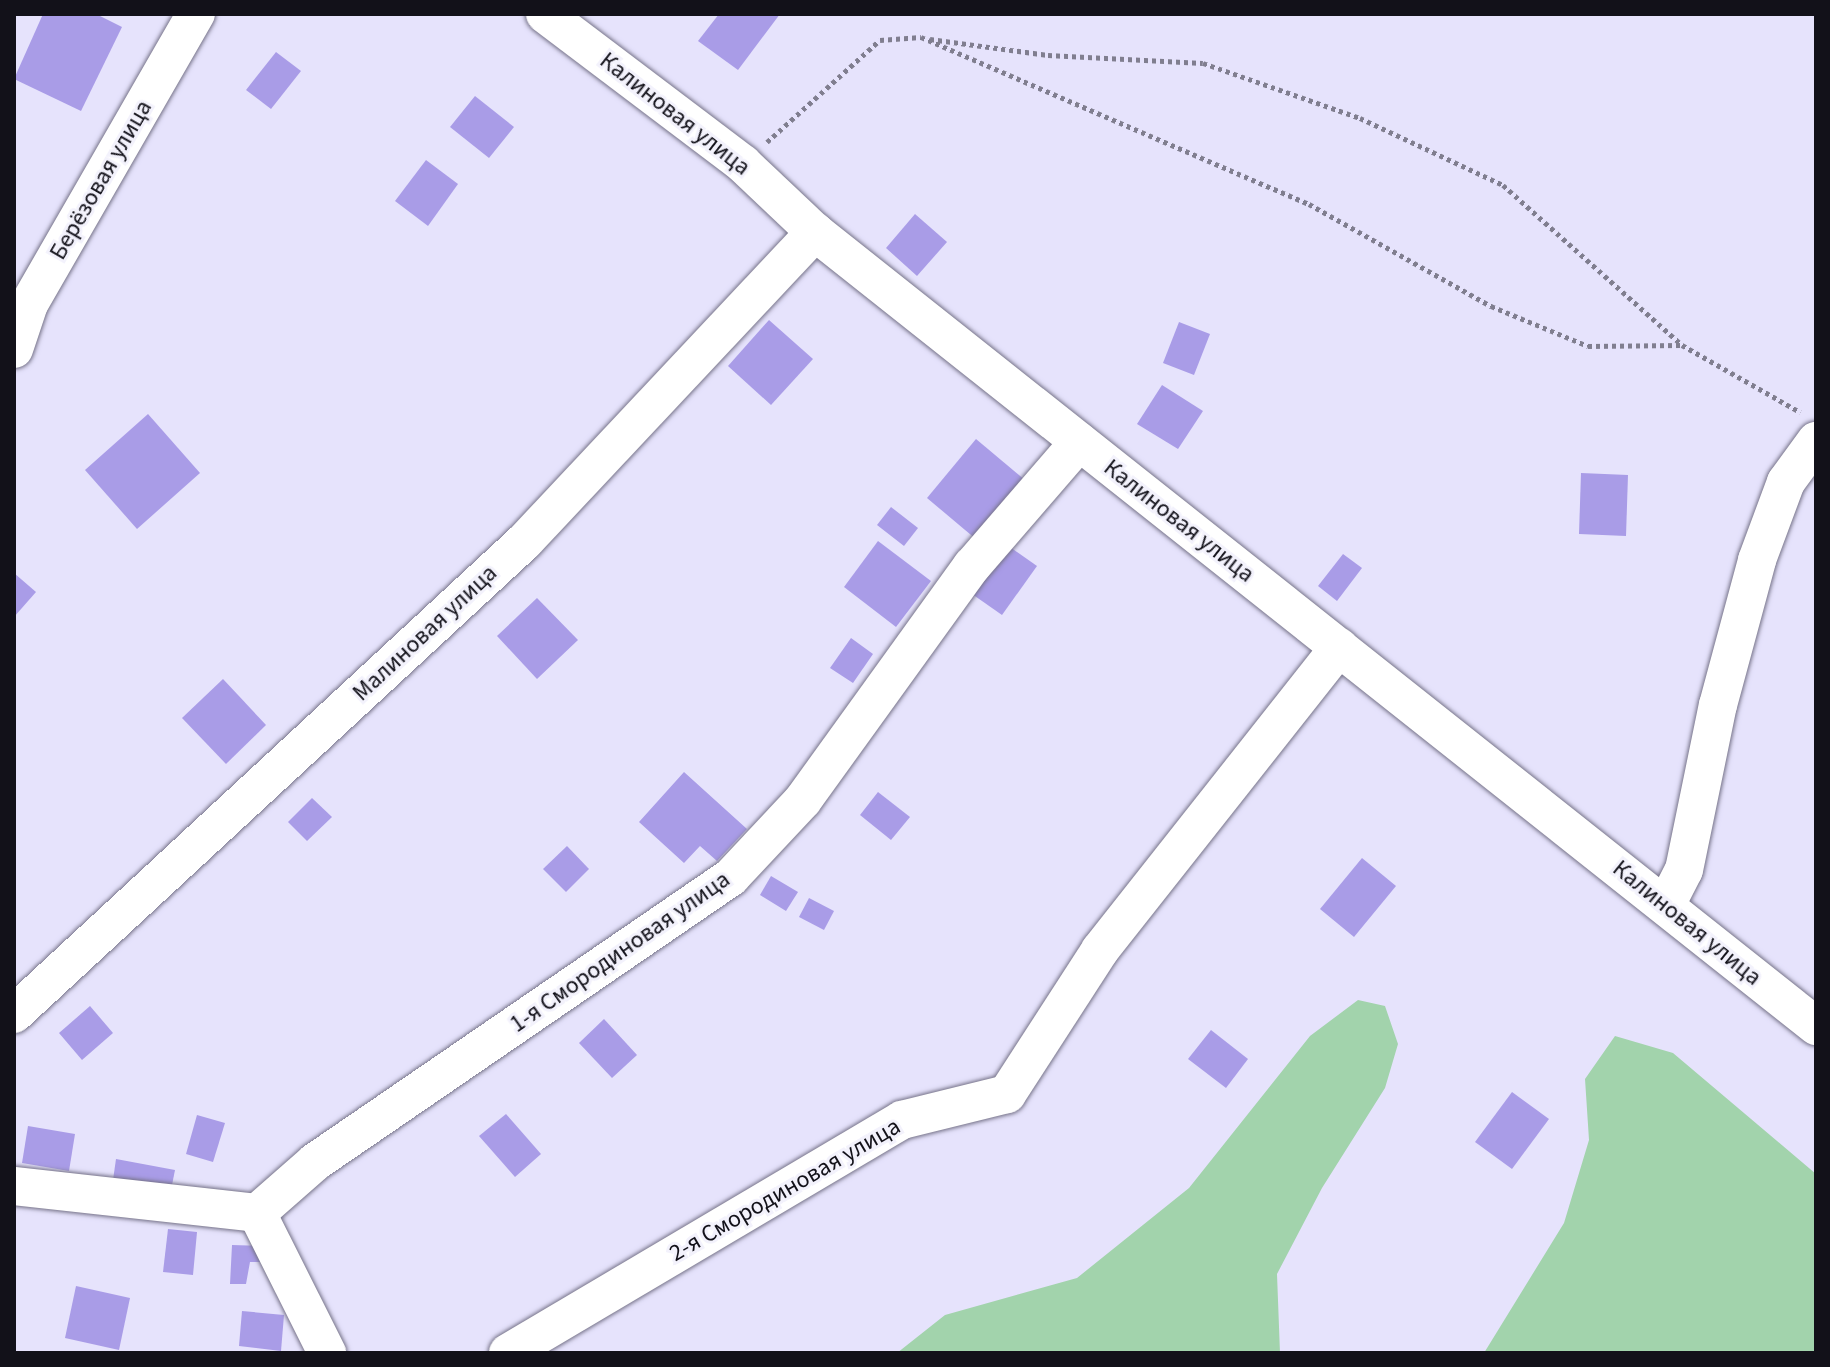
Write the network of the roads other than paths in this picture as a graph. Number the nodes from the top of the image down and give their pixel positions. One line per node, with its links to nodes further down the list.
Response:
1 (196, 14): 4 (street, Берёзовая улица)
2 (545, 14): 3 (street, Калиновая улица)
3 (815, 232): 6 (street, Калиновая улица); 9 (street, Малиновая улица)
4 (14, 349)
5 (1809, 428): 8 (street)
6 (1079, 442): 7 (street, Калиновая улица); 12 (street, 1-я Смородиновая улица)
7 (1339, 647): 8 (street, Калиновая улица); 14 (street, 2-я Смородиновая улица)
8 (1666, 905): 10 (street, Калиновая улица)
9 (14, 1014)
10 (1816, 1026)
11 (14, 1186): 12 (street)
12 (257, 1213): 13 (street)
13 (327, 1353)
14 (508, 1353)

